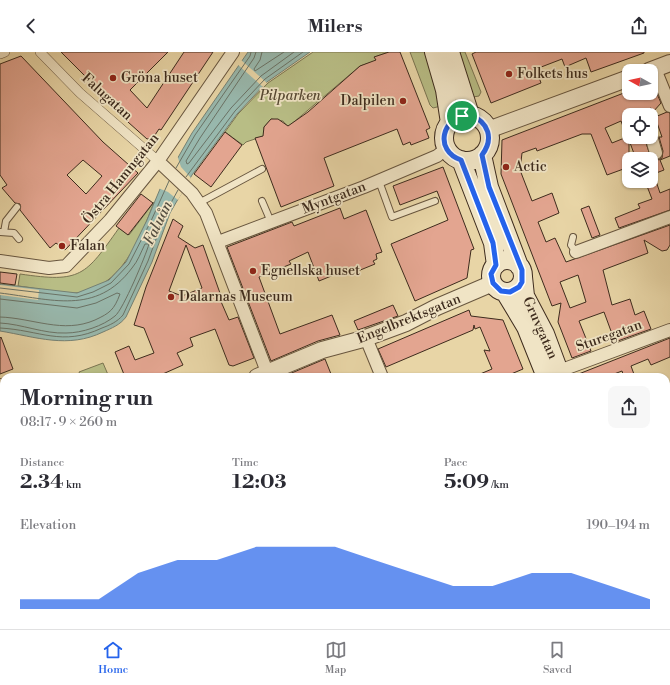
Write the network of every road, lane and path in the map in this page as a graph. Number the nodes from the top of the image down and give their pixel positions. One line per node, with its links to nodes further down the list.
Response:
1 (5, 52): 6 (street)
2 (40, 52): 16 (street, Falugatan)
3 (232, 52): 16 (street, Östra Hamngatan)
4 (434, 52): 11 (main road)
5 (450, 52): 10 (main road)
6 (0, 54)
7 (658, 68): 9 (street)
8 (622, 81): 12 (street)
9 (670, 106)
10 (470, 115): 11 (main road); 12 (main road)
11 (450, 123): 13 (main road)
12 (488, 130): 14 (main road)
13 (446, 149): 15 (main road); 18 (street, Myntgatan)
14 (482, 155): 15 (main road); 32 (main road, Gruvgatan)
15 (461, 160): 31 (main road)
16 (158, 161): 21 (street); 30 (street, Östra Hamngatan)
17 (262, 169): 21 (lane)
18 (379, 181): 20 (lane); 24 (street, Myntgatan)
19 (262, 200): 24 (lane)
20 (435, 201)
21 (199, 203): 28 (street)
22 (17, 207): 25 (lane)
23 (670, 217): 29 (street)
24 (271, 222): 28 (street, Myntgatan)
25 (2, 232): 27 (lane)
26 (573, 237): 29 (lane)
27 (19, 239)
28 (218, 242): 36 (street)
29 (576, 252)
30 (0, 261)
31 (496, 265): 32 (main road); 33 (main road)
32 (521, 271): 33 (main road); 40 (main road, Gruvgatan)
33 (499, 288): 35 (street, Engelbrektsgatan); 39 (main road, Gruvgatan)
34 (670, 330): 41 (street, Sturegatan)
35 (366, 338): 37 (street, Engelbrektsgatan); 38 (street)
36 (264, 373)
37 (272, 373)
38 (380, 373)
39 (549, 373)
40 (551, 373)
41 (559, 373)

